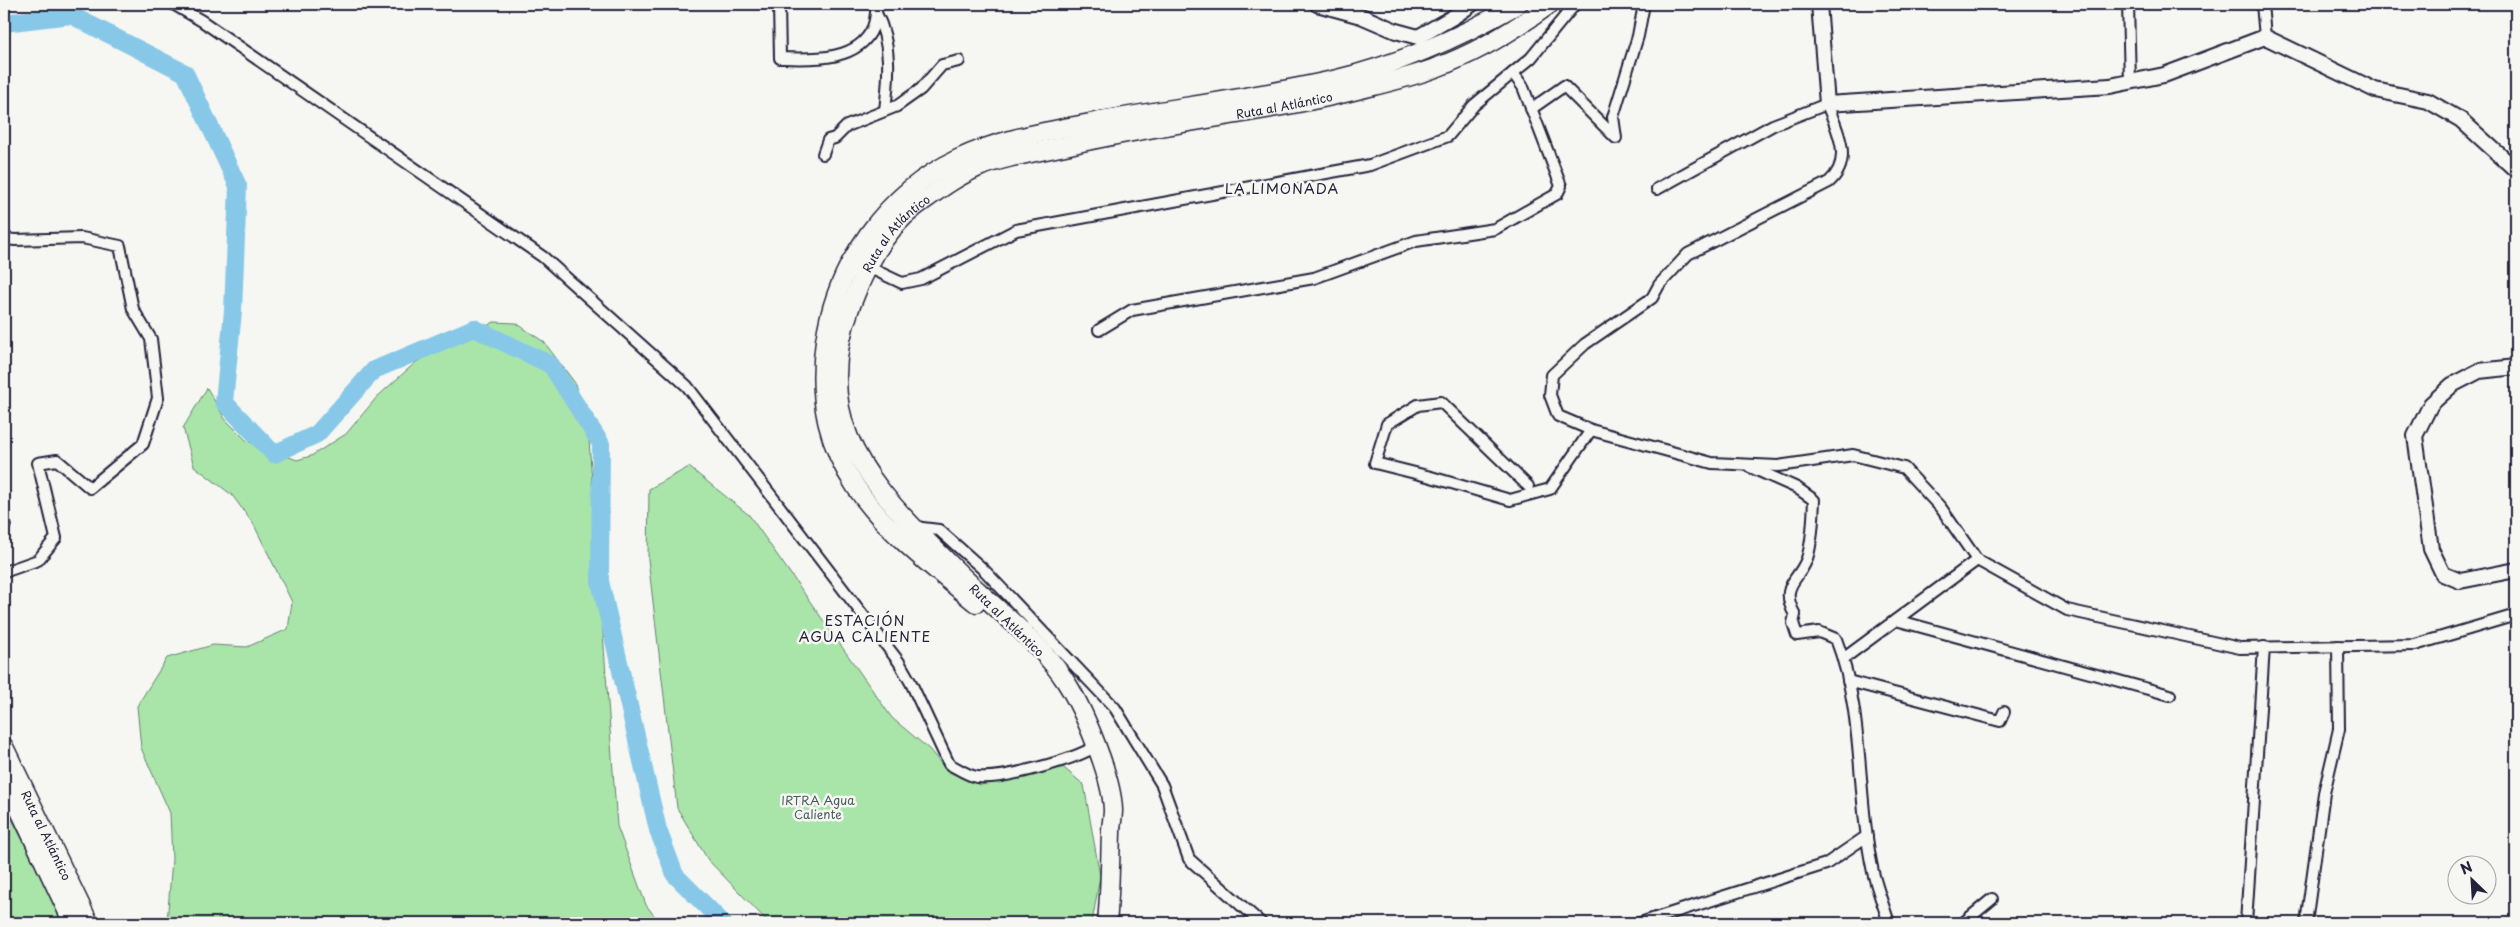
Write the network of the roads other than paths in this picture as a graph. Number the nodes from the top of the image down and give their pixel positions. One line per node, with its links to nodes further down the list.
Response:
1 (173, 4): 43 (street)
2 (779, 4): 12 (street)
3 (1317, 4): 4 (street)
4 (1472, 4)
5 (1518, 4): 43 (highway, Ruta al Atlántico)
6 (1550, 4): 24 (highway, Ruta al Atlántico)
7 (1574, 4): 15 (street)
8 (1644, 4): 18 (street)
9 (1818, 4): 17 (street)
10 (2128, 4): 16 (street)
11 (2262, 4): 13 (street)
12 (876, 8): 19 (street)
13 (2264, 37): 16 (street); 21 (street)
14 (959, 61): 19 (street)
15 (1513, 73): 18 (street); 24 (street)
16 (2130, 82): 17 (street)
17 (1827, 104): 22 (street); 27 (street)
18 (1531, 109): 25 (street)
19 (885, 110): 20 (street)
20 (823, 154)
21 (2516, 170)
22 (1658, 189)
23 (4, 239): 33 (street)
24 (868, 267): 30 (highway, Ruta al Atlántico)
25 (1099, 330)
26 (2516, 367): 32 (street)
27 (1591, 430): 28 (street); 29 (street)
28 (1745, 464): 31 (street); 38 (street)
29 (1528, 486)
30 (912, 527): 43 (highway, Ruta al Atlántico); 50 (street)
31 (1977, 560): 35 (street); 37 (street)
32 (2516, 570)
33 (4, 572)
34 (2516, 615): 36 (street)
35 (1896, 620): 38 (street); 40 (street)
36 (2338, 646): 37 (street); 55 (street)
37 (2264, 647): 54 (street)
38 (1843, 659): 39 (street)
39 (1848, 681): 41 (street); 45 (street)
40 (2170, 695)
41 (2004, 712)
42 (4, 747): 48 (highway, Ruta al Atlántico)
43 (1092, 748): 49 (highway, Ruta al Atlántico)
44 (4, 777): 47 (highway, Ruta al Atlántico)
45 (1868, 836): 51 (street); 52 (street)
46 (1992, 899): 53 (street)
47 (73, 923)
48 (89, 923)
49 (1106, 923)
50 (1261, 923)
51 (1640, 923)
52 (1889, 923)
53 (1963, 923)
54 (2246, 923)
55 (2306, 923)

